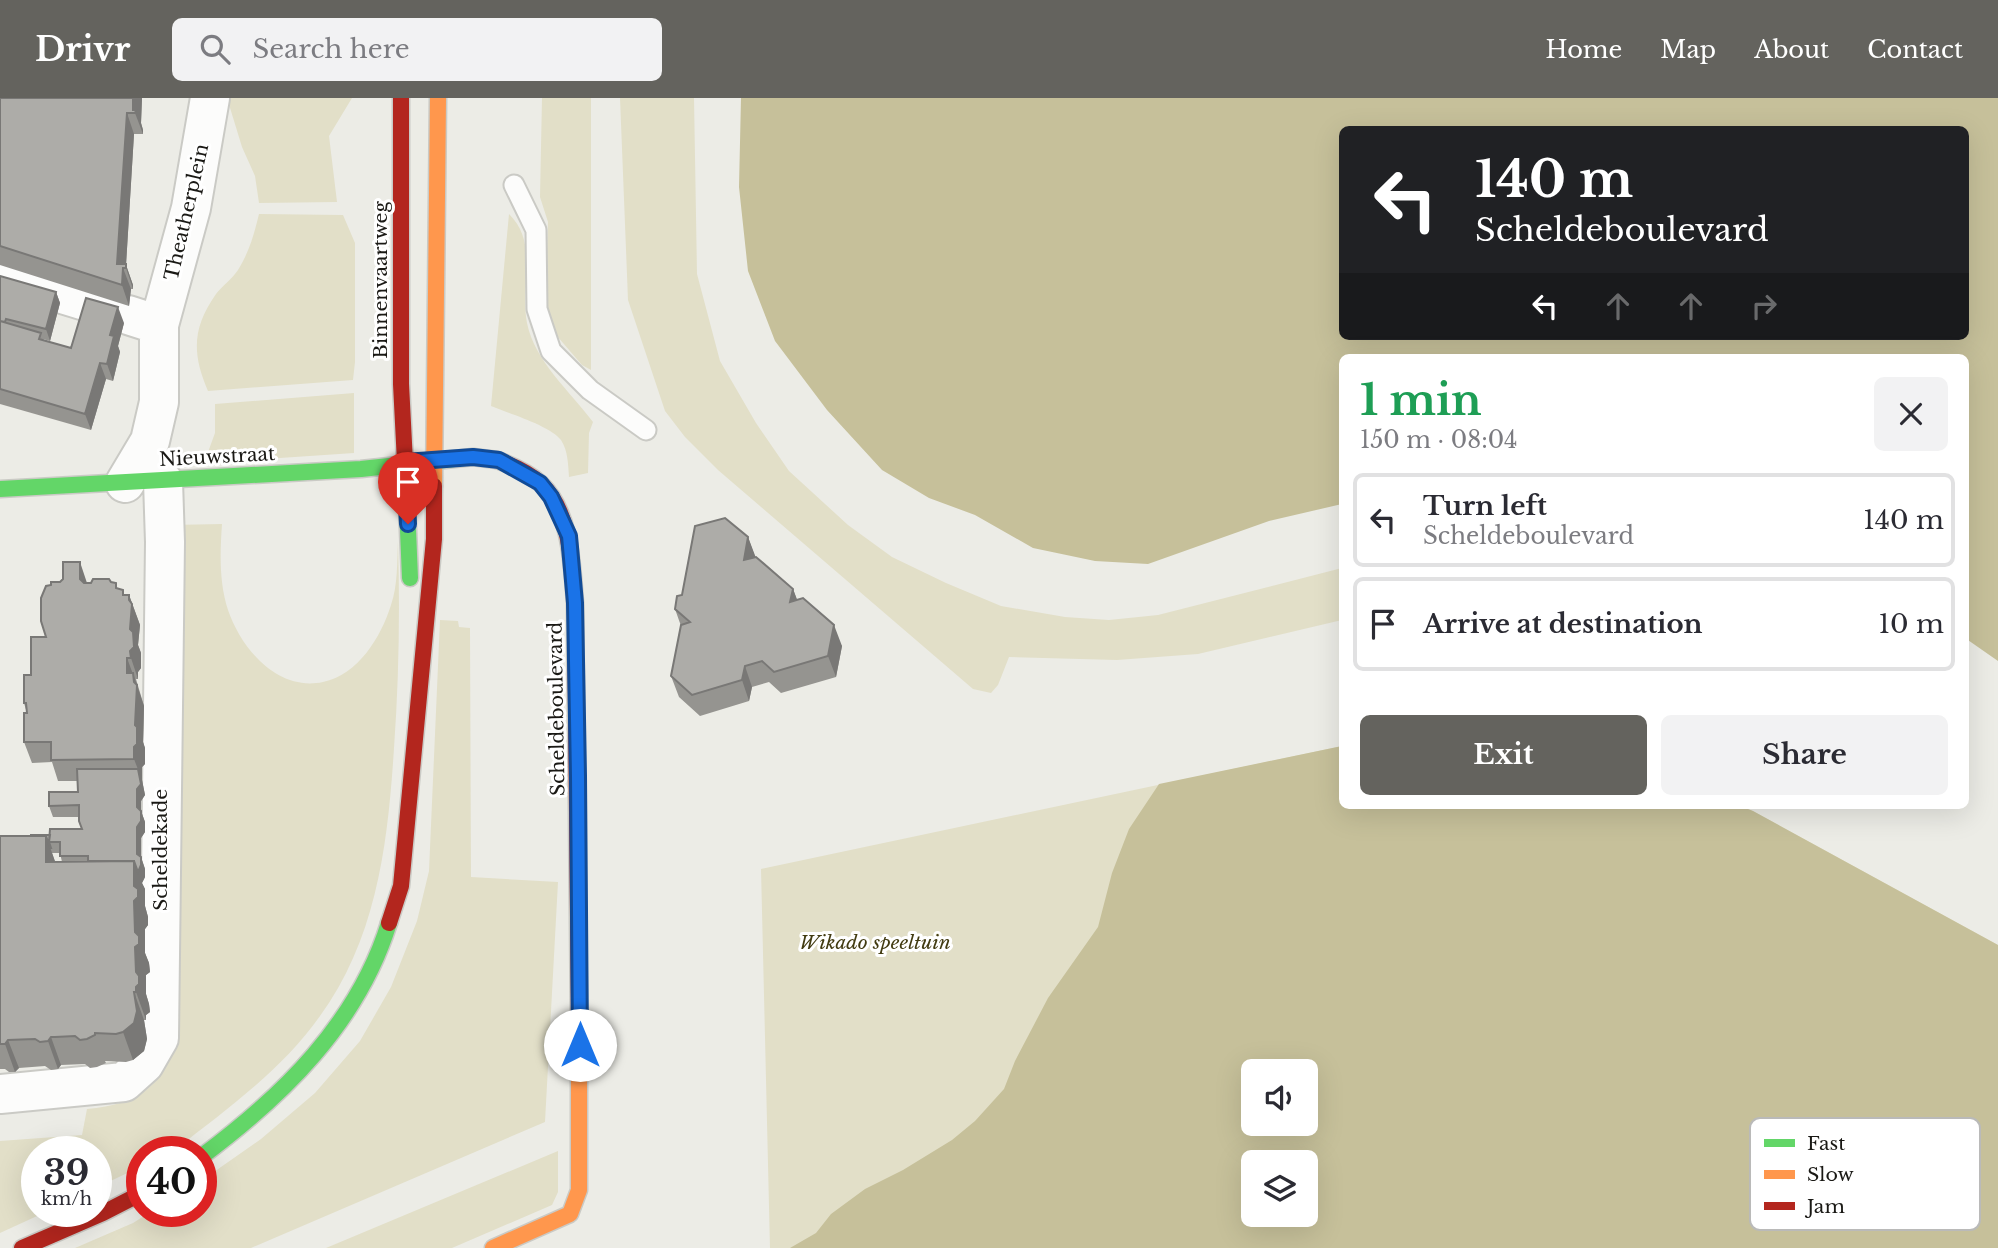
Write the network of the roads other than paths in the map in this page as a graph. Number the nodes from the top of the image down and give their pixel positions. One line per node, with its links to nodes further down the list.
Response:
1 (210, 98): 6 (street, Theatherplein)
2 (401, 98): 9 (main road, Binnenvaartweg)
3 (438, 98): 8 (main road)
4 (514, 185): 7 (lane)
5 (0, 275): 6 (street)
6 (131, 316): 11 (street, Theatherplein)
7 (646, 430)
8 (436, 459): 9 (main road, Nieuwstraat); 13 (main road); 18 (main road, Scheldeboulevard)
9 (405, 462): 10 (main road, Nieuwstraat); 13 (main road)
10 (163, 481): 11 (main road, Nieuwstraat); 14 (street, Scheldekade)
11 (125, 483): 12 (main road, Nieuwstraat)
12 (0, 489)
13 (417, 706): 15 (main road)
14 (0, 1094)
15 (217, 1146)
16 (126, 1201): 17 (main road)
17 (22, 1248)
18 (494, 1248)

